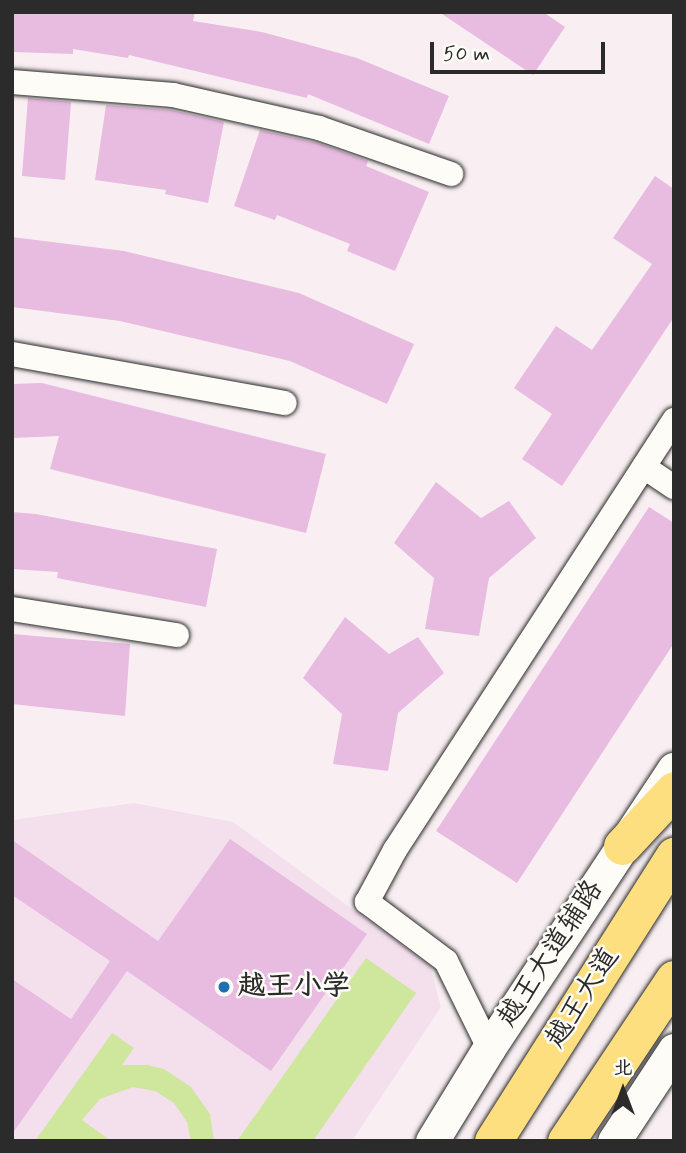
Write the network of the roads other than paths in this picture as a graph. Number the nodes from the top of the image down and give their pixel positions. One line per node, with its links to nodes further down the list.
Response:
1 (12, 82): 2 (street)
2 (451, 174)
3 (12, 354): 4 (street)
4 (285, 403)
5 (674, 420): 6 (street)
6 (644, 467): 7 (street); 15 (street)
7 (674, 487)
8 (12, 610): 9 (street)
9 (177, 635)
10 (674, 769): 12 (main road, 越王大道辅路)
11 (674, 790): 12 (main road)
12 (622, 846): 15 (main road, 越王大道辅路)
13 (674, 856): 18 (main road, 越王大道)
14 (674, 979): 19 (main road)
15 (489, 1048): 17 (main road, 越王大道辅路)
16 (674, 1049): 20 (main road)
17 (432, 1141)
18 (493, 1141)
19 (566, 1141)
20 (614, 1141)

